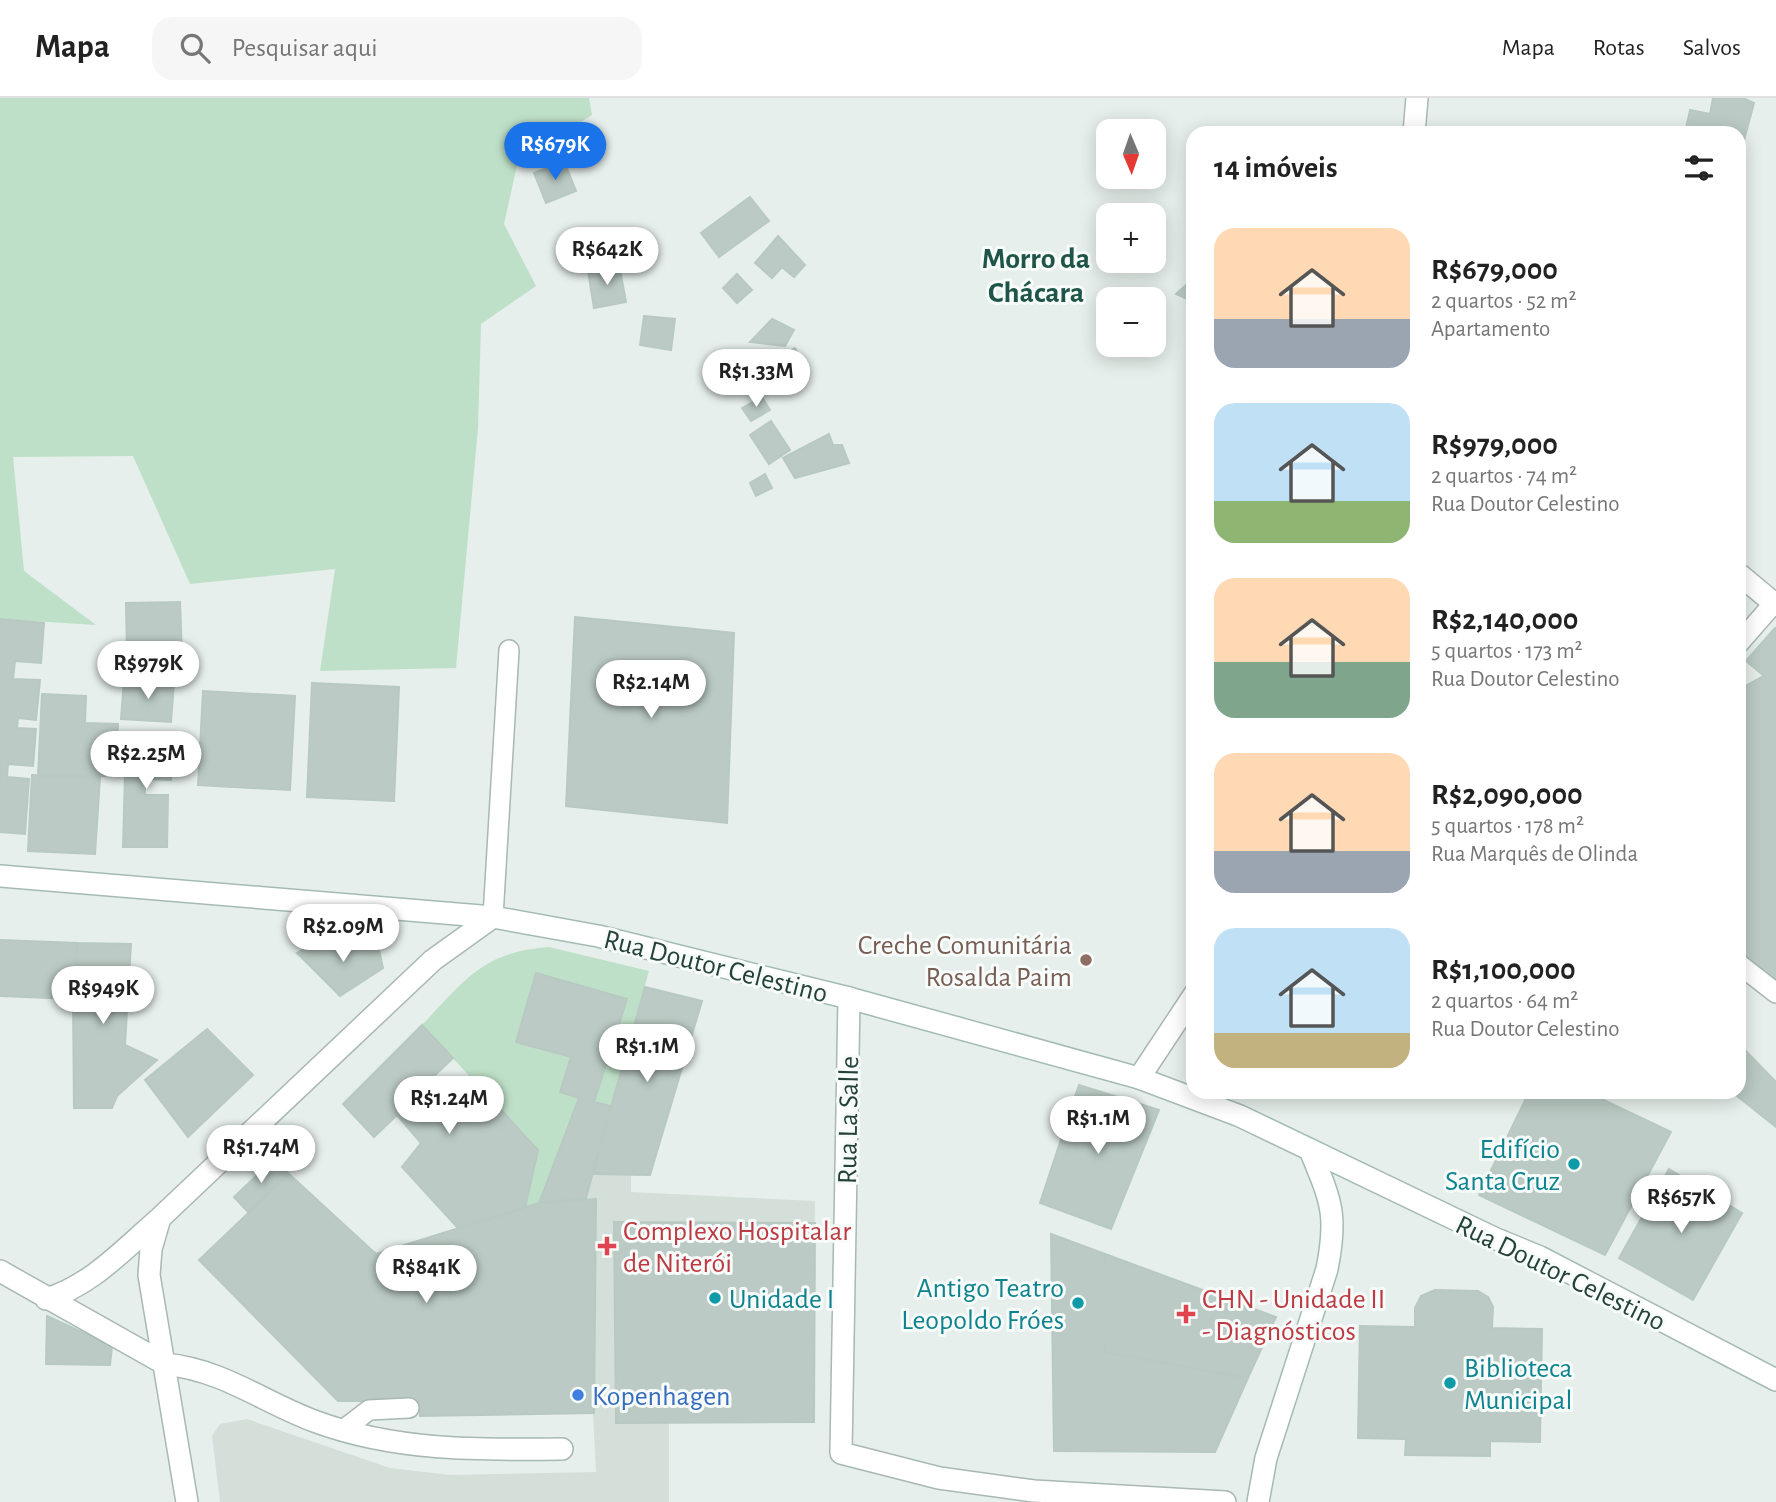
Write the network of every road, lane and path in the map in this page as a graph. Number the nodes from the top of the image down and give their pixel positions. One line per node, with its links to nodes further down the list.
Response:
1 (1417, 98): 2 (street)
2 (1415, 126)
3 (1746, 580): 4 (street)
4 (1775, 604): 5 (lane)
5 (1746, 635)
6 (509, 650): 8 (lane)
7 (0, 876): 8 (street, Rua Doutor Celestino)
8 (493, 917): 11 (street, Rua Doutor Celestino); 17 (street)
9 (1746, 970): 10 (lane)
10 (1776, 993)
11 (849, 998): 13 (street, Rua Doutor Celestino); 26 (street, Rua La Salle)
12 (1186, 1007): 13 (street)
13 (1139, 1078): 14 (street, Rua Doutor Celestino)
14 (1186, 1094)
15 (1200, 1099): 16 (street, Rua Doutor Celestino)
16 (1310, 1150): 21 (street, Rua Doutor Celestino); 27 (street)
17 (160, 1218): 19 (street); 20 (street)
18 (0, 1271): 19 (street)
19 (46, 1299): 20 (street)
20 (165, 1364): 23 (street); 25 (street)
21 (1776, 1380)
22 (410, 1408): 23 (lane)
23 (343, 1430): 24 (street)
24 (562, 1449)
25 (187, 1502)
26 (1225, 1502)
27 (1258, 1502)

